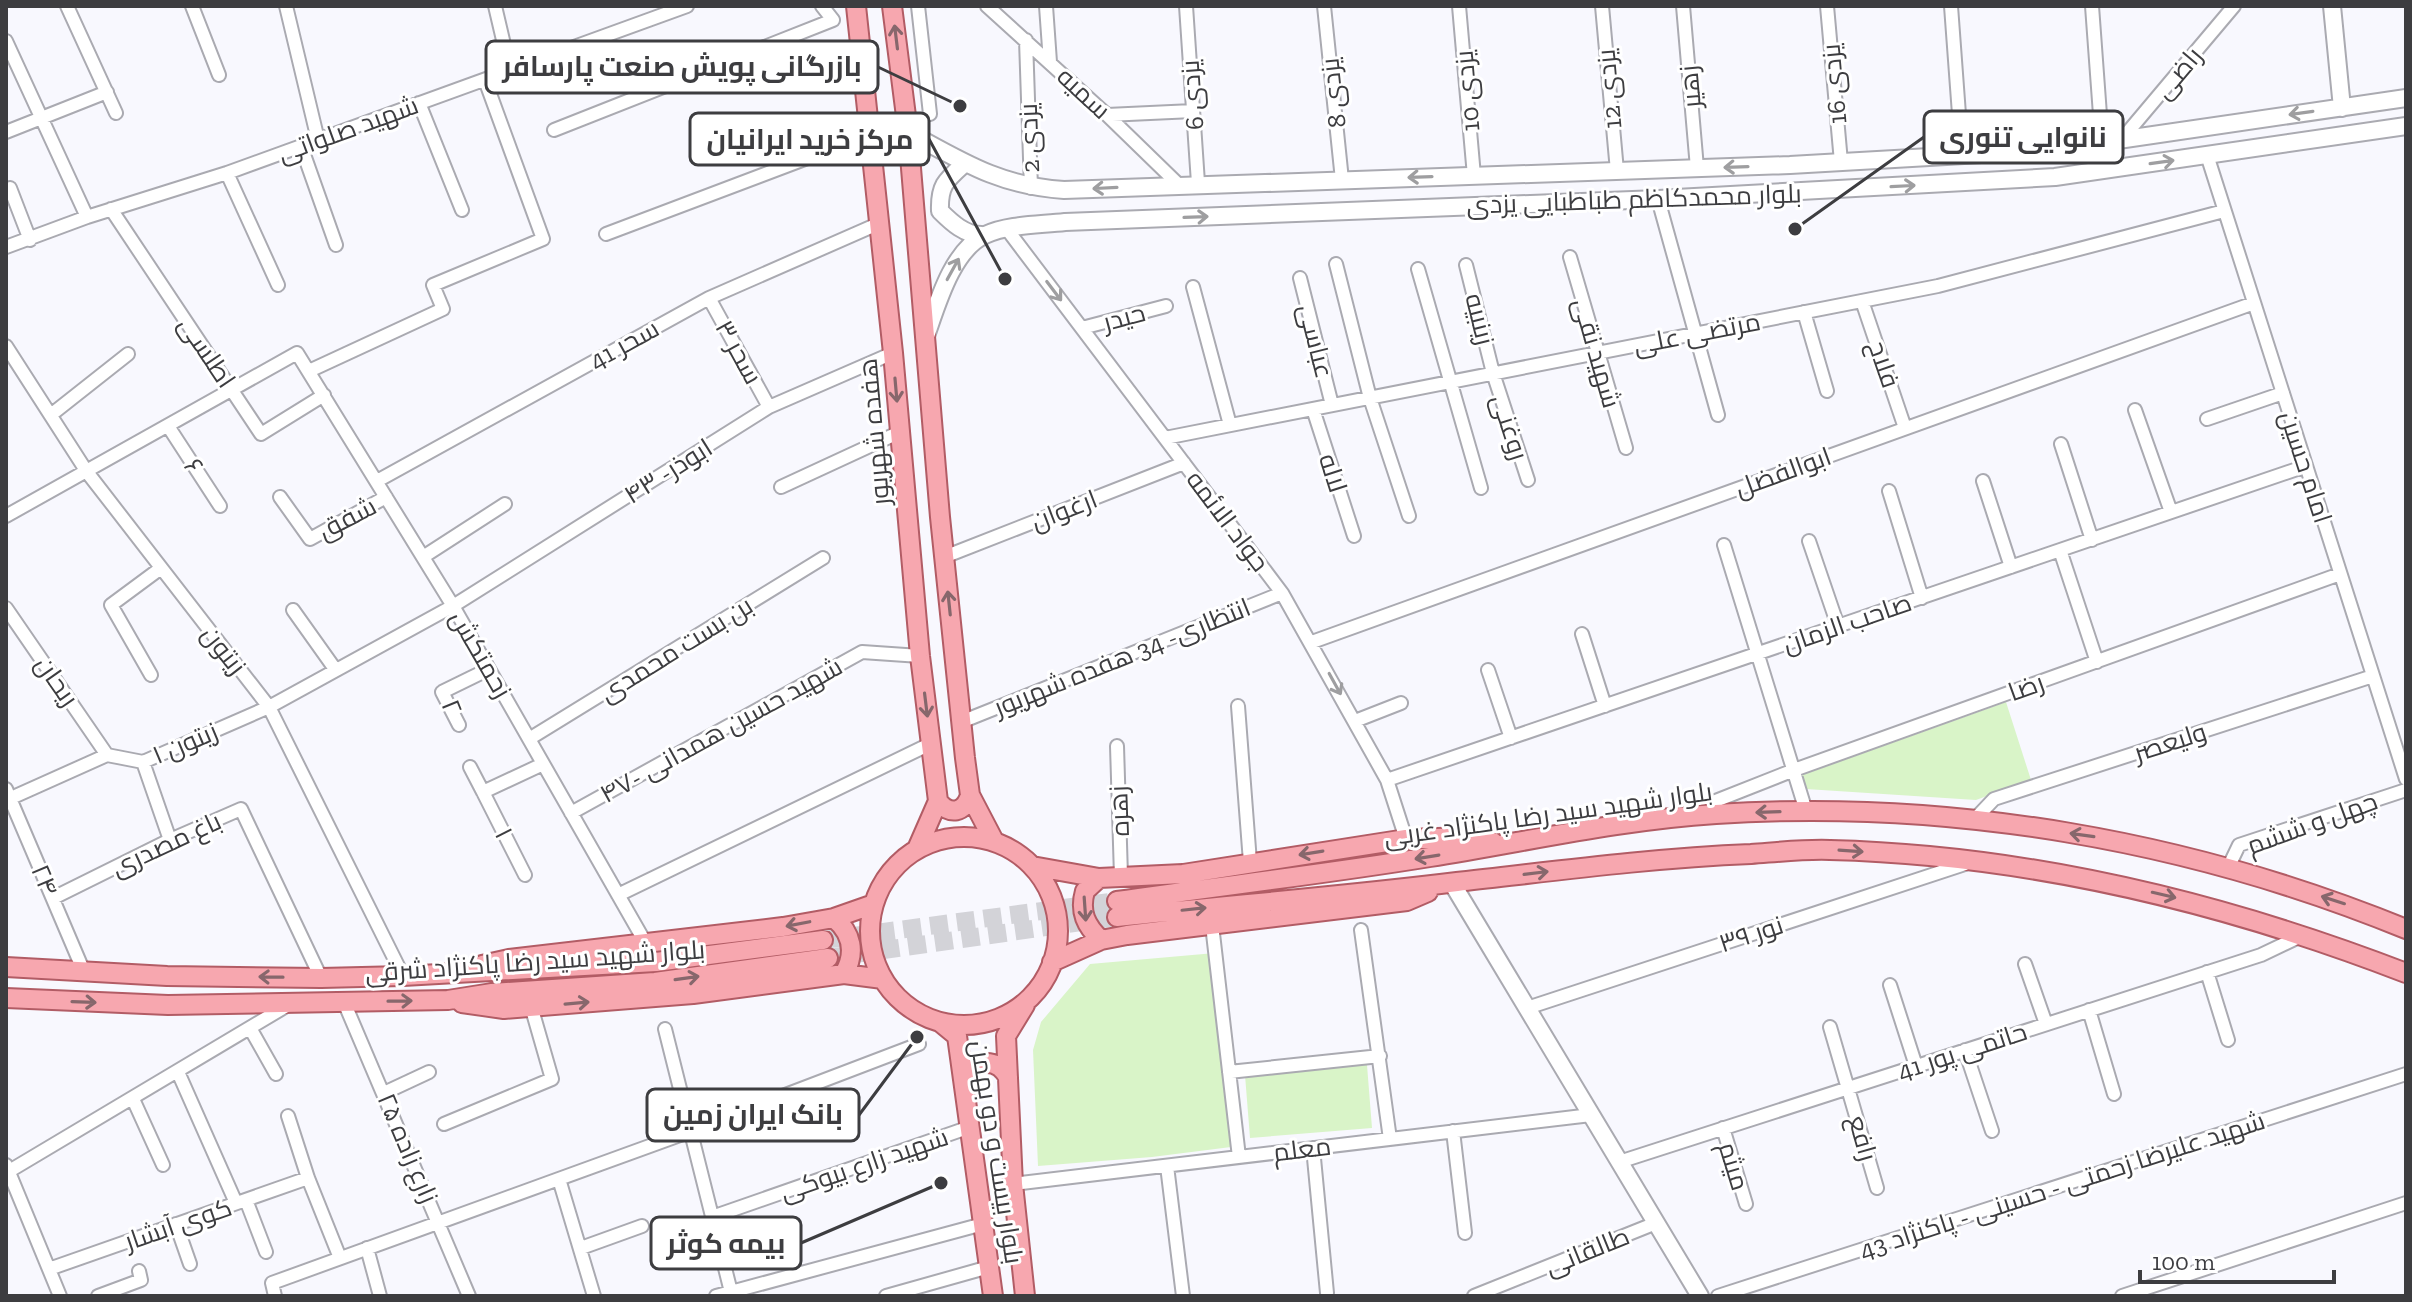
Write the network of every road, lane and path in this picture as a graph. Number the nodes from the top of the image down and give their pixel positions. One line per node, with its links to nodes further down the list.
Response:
1 (67, 6): 31 (street)
2 (192, 6): 29 (street)
3 (286, 6): 46 (street)
4 (495, 6): 28 (street)
5 (687, 6): 28 (street, شهید صلواتی)
6 (822, 6): 23 (street)
7 (832, 6): 23 (street)
8 (856, 6): 24 (main road, هفده شهریور)
9 (892, 6): 43 (main road, one-way to 9)
10 (918, 6): 37 (street)
11 (987, 6): 25 (street, سمیه)
12 (1046, 6): 27 (street)
13 (1186, 6): 35 (street, یزدی 6)
14 (1324, 6): 58 (street, یزدی 8)
15 (1459, 6): 57 (street, یزدی 10)
16 (1602, 6): 55 (street, یزدی 12)
17 (1683, 6): 54 (street, زهیر)
18 (1827, 6): 51 (street, یزدی 16)
19 (1951, 6): 49 (street)
20 (2092, 6): 47 (street)
21 (2234, 6): 45 (street, راضی)
22 (2332, 6): 34 (main road)
23 (833, 20): 24 (street); 41 (street)
24 (859, 29): 44 (main road, هفده شهریور)
25 (1026, 40): 27 (street, سمیه); 62 (street, یزدی 2)
26 (6, 41): 39 (street)
27 (1050, 62): 38 (street, سمیه)
28 (510, 70): 30 (street, شهید صلواتی)
29 (219, 75)
30 (485, 80): 33 (street, شهید صلواتی); 95 (street)
31 (107, 92): 36 (street); 39 (street)
32 (2406, 98): 34 (main road, بلوار محمدکاظم طباطبایی یزدی)
33 (419, 103): 46 (street, شهید صلواتی); 66 (street)
34 (2342, 108): 45 (main road, بلوار محمدکاظم طباطبایی یزدی, one-way to 45)
35 (1193, 111): 38 (street); 59 (street, یزدی 6)
36 (116, 113)
37 (930, 114)
38 (1107, 115): 60 (street, سمیه)
39 (40, 117): 42 (street); 68 (street)
40 (2406, 126): 50 (main road, بلوار محمدکاظم طباطبایی یزدی)
41 (554, 130)
42 (6, 132)
43 (908, 132): 52 (main road, بلوار محمدکاظم طباطبایی یزدی); 90 (main road)
44 (871, 134): 69 (main road, هفده شهریور); 71 (street)
45 (2122, 139): 47 (main road, بلوار محمدکاظم طباطبایی یزدی)
46 (318, 140): 48 (street, شهید صلواتی)
47 (2102, 142): 49 (main road, بلوار محمدکاظم طباطبایی یزدی)
48 (301, 146): 56 (street, شهید صلواتی); 74 (street)
49 (1962, 155): 51 (main road, بلوار محمدکاظم طباطبایی یزدی)
50 (2207, 155): 63 (main road, بلوار محمدکاظم طباطبایی یزدی, one-way to 50); 67 (street, امام حسین)
51 (1841, 162): 53 (main road, بلوار محمدکاظم طباطبایی یزدی)
52 (965, 163): 62 (main road, بلوار محمدکاظم طباطبایی یزدی); 72 (main road)
53 (1790, 165): 54 (main road, بلوار محمدکاظم طباطبایی یزدی, one-way to 54); 63 (main road)
54 (1697, 168): 55 (main road, بلوار محمدکاظم طباطبایی یزدی)
55 (1617, 171): 57 (main road, بلوار محمدکاظم طباطبایی یزدی)
56 (227, 173): 65 (street, شهید صلواتی); 81 (street)
57 (1474, 176): 58 (main road, بلوار محمدکاظم طباطبایی یزدی, one-way to 58)
58 (1342, 180): 59 (main road, بلوار محمدکاظم طباطبایی یزدی)
59 (1198, 183): 60 (main road, بلوار محمدکاظم طباطبایی یزدی)
60 (1178, 184): 62 (main road, بلوار محمدکاظم طباطبایی یزدی, one-way to 62)
61 (10, 188): 73 (street)
62 (1031, 188)
63 (1792, 192): 64 (main road, بلوار محمدکاظم طباطبایی یزدی)
64 (1658, 199): 70 (main road, بلوار محمدکاظم طباطبایی یزدی, one-way to 64); 89 (street)
65 (111, 209): 68 (street, شهید صلواتی); 98 (street, اطلسی)
66 (462, 210)
67 (2224, 211): 84 (street, مرتضی علی); 85 (street, امام حسین)
68 (87, 217): 73 (street, شهید صلواتی)
69 (880, 223): 83 (street, سحر 41); 92 (main road, هفده شهریور)
70 (1006, 228): 72 (main road, بلوار محمدکاظم طباطبایی یزدی); 88 (street, جواد الائمه, one-way to 88)
71 (606, 234)
72 (982, 235): 90 (main road, one-way to 72)
73 (30, 240): 75 (street, شهید صلواتی)
74 (336, 245)
75 (6, 247)
76 (1570, 257): 93 (street, شهید نقی)
77 (1336, 264): 102 (street)
78 (1466, 265): 96 (street, زینبیه)
79 (1418, 269): 97 (street)
80 (1300, 278): 103 (street, عباسی)
81 (278, 285)
82 (1193, 287): 110 (street)
83 (709, 298): 104 (street, سحر ۳); 121 (street, سحر 41)
84 (1862, 301): 87 (street, مرتضی علی); 112 (street, فلاح)
85 (2254, 303): 100 (street, امام حسین); 112 (street, ابوالفضل)
86 (1166, 306): 88 (street, حیدر)
87 (1804, 312): 89 (street, مرتضی علی); 99 (street)
88 (1082, 328): 114 (street, جواد الائمه)
89 (1696, 333): 93 (street, مرتضی علی); 108 (street)
90 (924, 341): 139 (main road)
91 (6, 346): 107 (street, زیتون)
92 (893, 353): 104 (street, ابوذر- ۴۳); 113 (main road, هفده شهریور, one-way to 113)
93 (1597, 353): 96 (street, مرتضی علی); 116 (street, شهید نقی)
94 (128, 354): 107 (street)
95 (309, 371): 98 (street); 101 (street, زحمتکش)
96 (1493, 373): 97 (street, مرتضی علی); 120 (street, روغنی)
97 (1449, 382): 102 (street, مرتضی علی); 124 (street)
98 (233, 390): 101 (street, اطلسی); 111 (street)
99 (1827, 391)
100 (2283, 393): 109 (street); 118 (street, امام حسین)
101 (324, 395): 121 (street, زحمتکش)
102 (1370, 398): 103 (street, مرتضی علی); 132 (street)
103 (1332, 405): 105 (street, مرتضی علی)
104 (769, 407): 146 (street, ابوذر- ۴۳)
105 (1313, 409): 110 (street, مرتضی علی); 133 (street, لاله)
106 (2135, 410): 130 (street)
107 (52, 414): 119 (street, زیتون)
108 (1718, 415)
109 (2207, 419)
110 (1230, 425): 114 (street, مرتضی علی)
111 (168, 426): 119 (street); 129 (street, ۶)
112 (1905, 428): 151 (street, ابوالفضل)
113 (900, 432): 123 (street); 153 (main road, هفده شهریور)
114 (1165, 438): 117 (street, جواد الائمه)
115 (2061, 444): 134 (street)
116 (1626, 448)
117 (1184, 463): 139 (street, ارغوان); 144 (street, جواد الائمه)
118 (2306, 466): 130 (street, صاحب الزمان); 143 (street, امام حسین)
119 (87, 472): 131 (street); 142 (street, زیتون)
120 (1528, 480)
121 (377, 481): 127 (street, زحمتکش)
122 (1983, 481): 141 (street)
123 (781, 487)
124 (1481, 488)
125 (1889, 491): 145 (street)
126 (280, 497): 127 (street, شفق)
127 (386, 497): 138 (street, زحمتکش)
128 (505, 504): 138 (street)
129 (220, 506)
130 (2171, 512): 134 (street, صاحب الزمان)
131 (6, 516)
132 (1409, 516)
133 (1354, 536)
134 (2092, 540): 137 (street, صاحب الزمان)
135 (1809, 541): 149 (street)
136 (1724, 545): 152 (street)
137 (2060, 550): 141 (street, صاحب الزمان); 154 (street)
138 (423, 557): 146 (street, زحمتکش)
139 (944, 557): 165 (main road, one-way to 139)
140 (823, 558): 168 (street, بن بست محمدی)
141 (2011, 567): 145 (street, صاحب الزمان)
142 (161, 568): 158 (street); 163 (street, زیتون)
143 (2340, 574): 154 (street, رضا); 159 (street, امام حسین)
144 (1282, 593): 151 (street, جواد الائمه); 165 (street, انتظاری- 34 هفده شهریور)
145 (1922, 598): 149 (street, صاحب الزمان)
146 (453, 606): 155 (street, ابوذر- ۴۳); 156 (street, زحمتکش)
147 (6, 608): 171 (street, ریحان)
148 (293, 610): 155 (street)
149 (1838, 626): 152 (street, صاحب الزمان)
150 (1582, 634): 162 (street)
151 (1312, 642): 164 (street, جواد الائمه, one-way to 164)
152 (1758, 653): 162 (street, صاحب الزمان); 175 (street)
153 (920, 656): 169 (main road, هفده شهریور, one-way to 169); 185 (street, شهید حسین همدانی -۴۷)
154 (2097, 662): 175 (street, رضا)
155 (335, 669): 163 (street, زیتون ۱)
156 (489, 669): 166 (street, ۲); 168 (street, زحمتکش)
157 (1488, 670): 167 (street)
158 (151, 675)
159 (2373, 676): 176 (street, امام حسین); 186 (street, ولیعصر)
160 (1401, 703): 164 (street)
161 (1238, 706): 193 (street)
162 (1605, 706): 167 (street, صاحب الزمان)
163 (269, 707): 172 (street, زیتون ۱); 218 (street, زیتون)
164 (1355, 721): 177 (street, جواد الائمه)
165 (961, 722): 181 (main road)
166 (459, 725)
167 (1511, 738): 177 (street, صاحب الزمان)
168 (529, 739): 173 (street, زحمتکش)
169 (930, 744): 182 (main road, هفده شهریور); 200 (street)
170 (1117, 746): 197 (street, زهره)
171 (107, 755): 172 (street, زیتون ۱); 180 (street)
172 (143, 762): 188 (street)
173 (543, 764): 179 (street); 185 (street, زحمتکش)
174 (470, 767): 179 (street, ۱)
175 (1794, 770): 183 (street, رضا); 184 (street)
176 (2406, 779)
177 (1387, 780): 187 (street, جواد الائمه)
178 (2406, 790): 195 (street, چهل و ششم)
179 (483, 792): 196 (street, ۱)
180 (9, 793): 201 (street, ۲۴)
181 (970, 795): 182 (main road); 189 (main road)
182 (938, 801): 191 (main road)
183 (1713, 802)
184 (1806, 811): 186 (main road, بلوار شهید سید رضا پاکنژاد غربی); 190 (main road, بلوار شهید سید رضا پاکنژاد غربی, one-way to 190)
185 (571, 813): 200 (street, زحمتکش)
186 (1975, 819): 195 (main road, بلوار شهید سید رضا پاکنژاد غربی, one-way to 186)
187 (1406, 839): 190 (main road); 193 (main road, one-way to 193)
188 (170, 840): 201 (street, باغ مصدری); 219 (street, باغ مصدری)
189 (994, 841): 191 (main road); 194 (main road)
190 (1500, 844): 199 (main road, بلوار شهید سید رضا پاکنژاد غربی, one-way to 199)
191 (917, 849): 202 (main road)
192 (1974, 861): 199 (main road, one-way to 192); 207 (main road, one-way to 207); 228 (street, نور ۳۹)
193 (1250, 862): 197 (main road)
194 (1032, 866): 198 (main road); 210 (main road)
195 (2228, 868): 205 (main road, بلوار شهید سید رضا پاکنژاد غربی, one-way to 195)
196 (525, 875)
197 (1121, 876): 198 (main road)
198 (1099, 878): 208 (main road, one-way to 208)
199 (1452, 883): 204 (main road); 228 (main road)
200 (618, 895): 209 (street, زحمتکش)
201 (53, 898): 213 (street, ۲۴)
202 (874, 904): 203 (main road); 220 (main road)
203 (834, 918): 209 (main road, one-way to 209); 217 (main road)
204 (1212, 925): 208 (main road); 242 (street)
205 (2406, 929)
206 (1361, 930): 238 (street)
207 (2303, 935): 214 (street, حاتمی پور 41); 216 (main road)
208 (1101, 940): 210 (main road)
209 (645, 942): 215 (main road)
210 (1052, 962): 223 (main road)
211 (2025, 964): 231 (street)
212 (6, 967): 213 (main road, بلوار شهید سید رضا پاکنژاد شرقی)
213 (84, 972): 219 (main road, بلوار شهید سید رضا پاکنژاد شرقی, one-way to 213)
214 (2207, 972): 229 (street, حاتمی پور 41); 235 (street)
215 (446, 973): 218 (main road, بلوار شهید سید رضا پاکنژاد شرقی); 224 (main road, بلوار شهید سید رضا پاکنژاد شرقی, one-way to 215)
216 (2406, 973)
217 (844, 974): 220 (main road); 227 (main road, one-way to 217)
218 (403, 976): 219 (main road, بلوار شهید سید رضا پاکنژاد شرقی)
219 (321, 978)
220 (883, 979): 230 (main road)
221 (1890, 985): 239 (street)
222 (6, 998): 226 (main road, بلوار شهید سید رضا پاکنژاد شرقی, one-way to 226)
223 (1030, 998): 230 (main road); 245 (main road, بلوار بیست و دو بهمن)
224 (444, 1000): 225 (main road, بلوار شهید سید رضا پاکنژاد شرقی, one-way to 224); 227 (main road)
225 (344, 1002): 226 (main road, بلوار شهید سید رضا پاکنژاد شرقی); 248 (street, زارع زاده ۲۵)
226 (292, 1003): 233 (street)
227 (531, 1006): 253 (street)
228 (1527, 1008): 251 (main road)
229 (2089, 1010): 231 (street, حاتمی پور 41); 249 (street)
230 (940, 1022): 246 (main road, بلوار بیست و دو بهمن)
231 (2046, 1024): 237 (street, حاتمی پور 41)
232 (1830, 1027): 247 (street, رافع)
233 (250, 1028): 240 (street); 243 (street)
234 (665, 1029): 256 (street)
235 (2228, 1040)
236 (919, 1044): 256 (street)
237 (1965, 1050): 239 (street, حاتمی پور 41); 258 (street)
238 (1380, 1056): 242 (street); 259 (street)
239 (1916, 1066): 247 (street, حاتمی پور 41)
240 (178, 1072): 250 (street); 270 (street)
241 (429, 1072): 248 (street)
242 (1229, 1072): 261 (street)
243 (276, 1074)
244 (2406, 1074): 305 (street, شهید علیرضا زحمتی - حسینی - پاکنژاد 43)
245 (1008, 1077): 246 (main road); 268 (main road, بلوار بیست و دو بهمن)
246 (965, 1084): 254 (main road, بلوار بیست و دو بهمن)
247 (1849, 1088): 255 (street, حاتمی پور 41); 269 (street, رافع)
248 (384, 1093): 274 (street, زارع زاده ۲۵)
249 (2114, 1094)
250 (133, 1099): 263 (street); 265 (street)
251 (1591, 1115): 257 (street, معلم); 262 (main road)
252 (288, 1116): 266 (street)
253 (444, 1124)
254 (970, 1127): 273 (street, شهید زارع بیوکی); 277 (main road, بلوار بیست و دو بهمن)
255 (1723, 1128): 262 (street, حاتمی پور 41); 272 (street, میثم)
256 (691, 1131): 267 (street); 273 (street)
257 (1453, 1131): 259 (street, معلم); 279 (street)
258 (1992, 1131)
259 (1390, 1139): 260 (street, معلم)
260 (1313, 1148): 261 (street, معلم); 290 (street)
261 (1239, 1157): 264 (street, معلم)
262 (1619, 1162): 275 (main road)
263 (163, 1165)
264 (1167, 1166): 268 (street, معلم); 301 (street)
265 (7, 1170): 286 (street)
266 (308, 1178): 270 (street, کوی آبشار); 283 (street)
267 (559, 1179): 274 (street); 281 (street)
268 (1013, 1184): 300 (main road, بلوار بیست و دو بهمن)
269 (1877, 1188)
270 (241, 1202): 276 (street, کوی آبشار); 282 (street)
271 (2406, 1203): 306 (street)
272 (1746, 1204)
273 (712, 1217): 291 (street)
274 (439, 1222): 280 (street); 295 (street, زارع زاده ۲۵)
275 (1656, 1223): 288 (street, طالقانی); 304 (main road)
276 (176, 1224): 284 (street); 286 (street, کوی آبشار)
277 (983, 1224): 285 (main road, بلوار بیست و دو بهمن); 291 (street)
278 (642, 1226): 281 (street)
279 (1465, 1233)
280 (367, 1248): 283 (street); 294 (street)
281 (581, 1248): 296 (street)
282 (266, 1252)
283 (340, 1258): 289 (street)
284 (190, 1264)
285 (989, 1267): 298 (street); 299 (main road, بلوار بیست و دو بهمن)
286 (49, 1269): 292 (street)
287 (139, 1271): 293 (street)
288 (1519, 1278): 302 (street, طالقانی); 303 (street)
289 (273, 1289)
290 (1327, 1293)
291 (732, 1294): 297 (street)
292 (60, 1296)
293 (98, 1296)
294 (380, 1296)
295 (469, 1296)
296 (594, 1296)
297 (716, 1296)
298 (886, 1296)
299 (993, 1296)
300 (1025, 1296)
301 (1183, 1296)
302 (1474, 1296)
303 (1511, 1296)
304 (1700, 1296)
305 (1718, 1296)
306 (2122, 1296)

